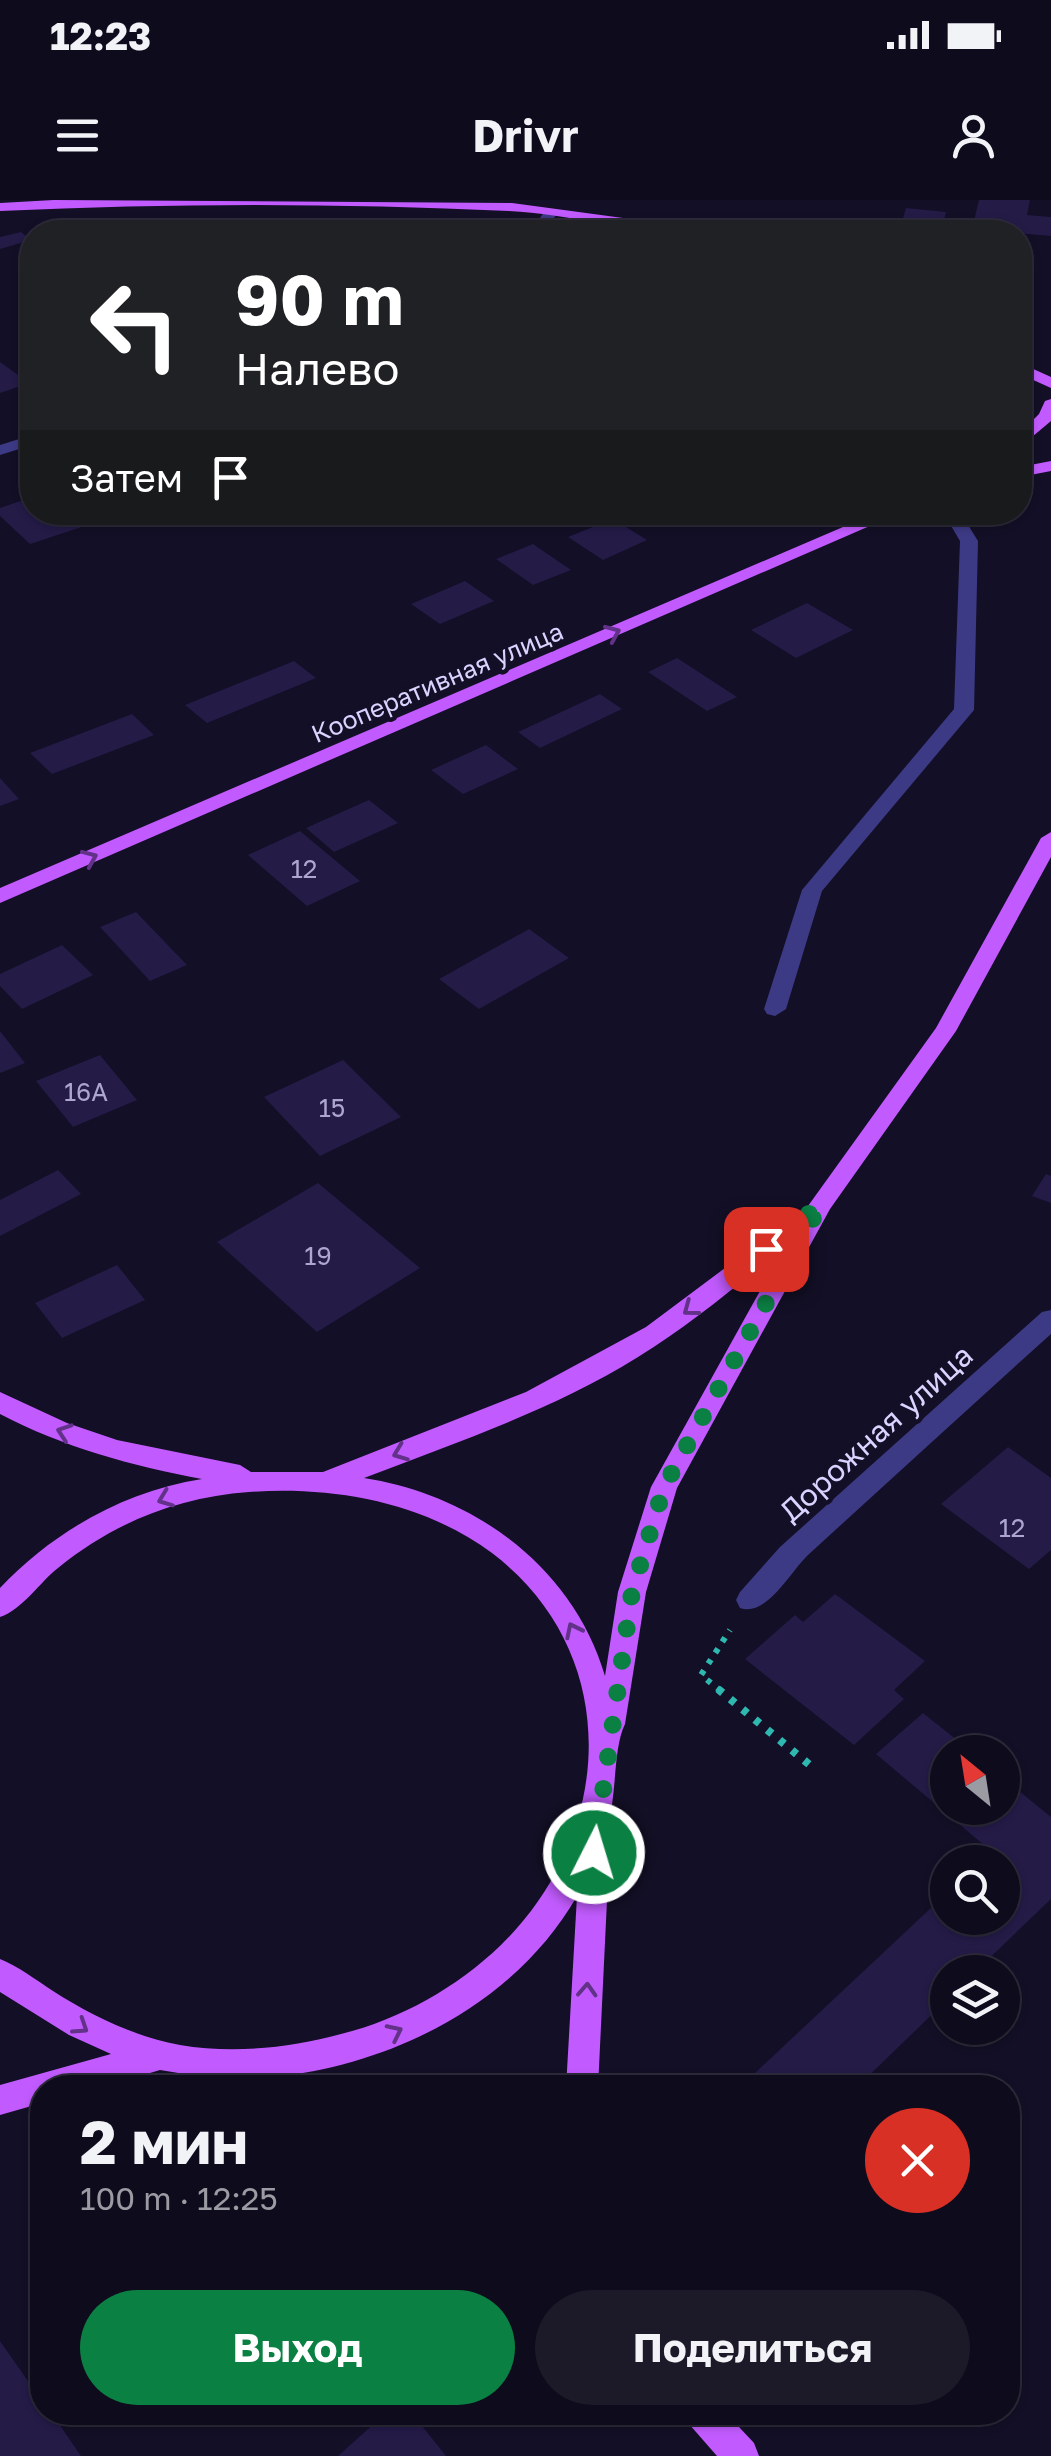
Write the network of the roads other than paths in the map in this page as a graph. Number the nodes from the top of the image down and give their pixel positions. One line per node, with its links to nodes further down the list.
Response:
1 (0, 207): 2 (main road)
2 (552, 211): 3 (street); 4 (main road)
3 (546, 220)
4 (614, 220)
5 (1051, 404): 6 (main road)
6 (1032, 430)
7 (864, 525): 10 (main road, Кооперативная улица, one-way to 7)
8 (960, 525): 11 (street)
9 (1051, 838): 12 (main road)
10 (0, 896)
11 (775, 1009)
12 (821, 1204): 16 (main road, one-way to 16); 19 (main road)
13 (1051, 1320): 17 (street, Дорожная улица)
14 (0, 1402): 15 (main road, one-way to 14)
15 (260, 1479): 16 (main road); 18 (main road, one-way to 18)
16 (330, 1480): 19 (main road, one-way to 16)
17 (750, 1600)
18 (0, 1606)
19 (607, 1748): 20 (main road)
20 (596, 1821): 23 (main road, one-way to 20); 26 (main road, one-way to 20)
21 (0, 1972): 22 (main road, one-way to 22)
22 (156, 2056): 23 (main road); 24 (main road)
23 (220, 2064): 25 (main road)
24 (89, 2075)
25 (239, 2075)
26 (583, 2075)
27 (30, 2092): 28 (main road)
28 (0, 2100)
29 (713, 2425): 30 (main road)
30 (741, 2456)

